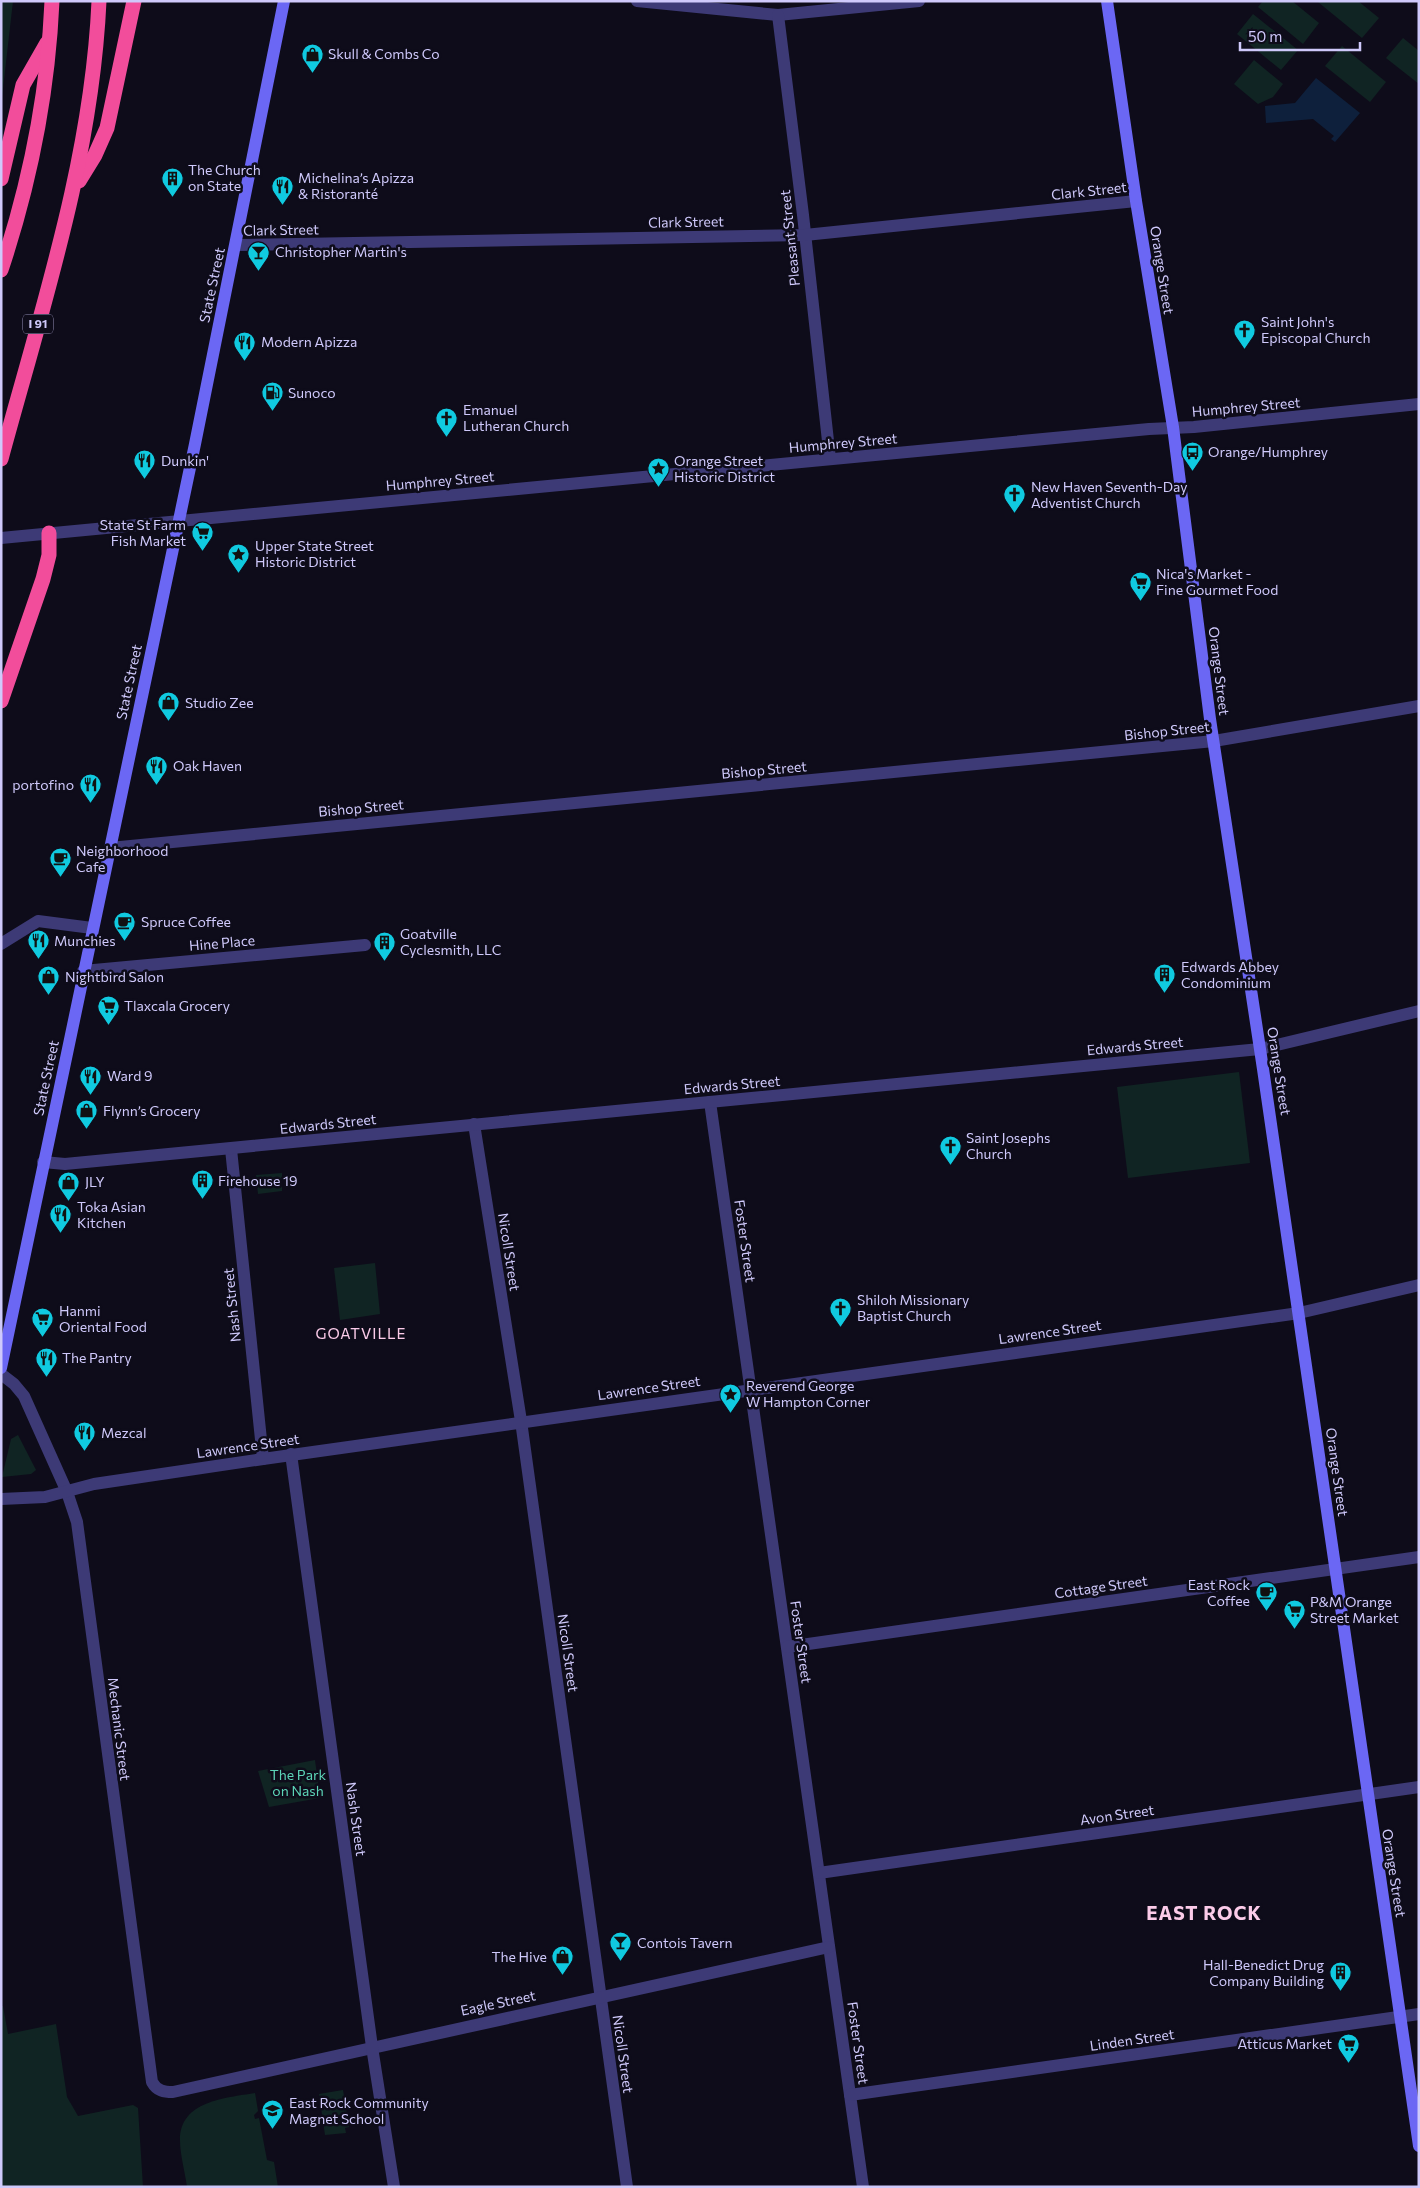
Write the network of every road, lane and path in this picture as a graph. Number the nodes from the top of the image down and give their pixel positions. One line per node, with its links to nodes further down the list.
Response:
1 (52, 1): 9 (highway)
2 (99, 1): 11 (highway, I 91)
3 (134, 1): 11 (highway)
4 (284, 1): 14 (main road, State Street)
5 (637, 1): 8 (street)
6 (919, 1): 8 (street)
7 (1108, 1): 12 (main road, Orange Street)
8 (778, 15): 13 (street, Pleasant Street)
9 (49, 39): 10 (highway); 15 (highway)
10 (1, 179)
11 (74, 188): 18 (highway, I 91)
12 (1136, 201): 13 (street, Clark Street); 17 (main road, Orange Street)
13 (805, 235): 14 (street, Clark Street); 19 (street, Pleasant Street)
14 (236, 246): 20 (main road, State Street)
15 (1, 270)
16 (1419, 404): 17 (street, Humphrey Street)
17 (1173, 427): 19 (street, Humphrey Street); 25 (main road, Orange Street)
18 (1, 459)
19 (830, 459): 20 (street, Humphrey Street)
20 (178, 521): 21 (street, Humphrey Street); 26 (main road, State Street)
21 (49, 533): 22 (street, Humphrey Street); 23 (highway)
22 (1, 538)
23 (1, 701)
24 (1419, 706): 25 (street, Bishop Street)
25 (1214, 741): 26 (street, Bishop Street); 32 (main road, Orange Street)
26 (110, 848): 27 (main road, State Street)
27 (92, 928): 28 (street); 30 (main road, State Street)
28 (1, 944)
29 (364, 945): 30 (street, Hine Place)
30 (83, 971): 36 (main road, State Street)
31 (1419, 1011): 32 (street, Edwards Street)
32 (1260, 1049): 33 (street, Edwards Street); 38 (main road, Orange Street)
33 (710, 1102): 34 (street, Edwards Street); 42 (street, Foster Street)
34 (474, 1124): 35 (street, Edwards Street); 43 (street, Nicoll Street)
35 (231, 1149): 36 (street, Edwards Street); 45 (street, Nash Street)
36 (43, 1162): 39 (main road, State Street)
37 (1419, 1285): 38 (street, Lawrence Street)
38 (1299, 1313): 42 (street, Lawrence Street); 49 (main road, Orange Street)
39 (6, 1318): 40 (main road, State Street)
40 (1, 1368)
41 (1, 1374): 46 (street, Mechanic Street)
42 (750, 1389): 43 (street, Lawrence Street); 50 (street, Foster Street)
43 (521, 1422): 44 (street, Lawrence Street); 55 (street, Nicoll Street)
44 (291, 1454): 45 (street, Lawrence Street); 58 (street, Nash Street)
45 (263, 1459): 46 (street, Lawrence Street)
46 (67, 1492): 47 (street, Lawrence Street); 59 (street, Mechanic Street)
47 (1, 1499)
48 (1419, 1557): 49 (street, Cottage Street)
49 (1336, 1569): 50 (street, Cottage Street); 52 (main road, Orange Street)
50 (787, 1647): 53 (street, Foster Street)
51 (1419, 1787): 52 (street, Avon Street)
52 (1367, 1795): 53 (street, Avon Street); 57 (main road, Orange Street)
53 (819, 1873): 54 (street, Foster Street)
54 (829, 1946): 55 (street, Eagle Street); 60 (street, Foster Street)
55 (599, 1996): 58 (street, Eagle Street); 63 (street, Nicoll Street)
56 (1419, 2014): 57 (street, Linden Street)
57 (1400, 2016): 60 (street, Linden Street); 61 (main road, Orange Street)
58 (372, 2047): 59 (street, Eagle Street); 62 (street, Nash Street)
59 (174, 2092)
60 (850, 2095): 64 (street, Foster Street)
61 (1419, 2146)
62 (394, 2187)
63 (627, 2187)
64 (863, 2187)

